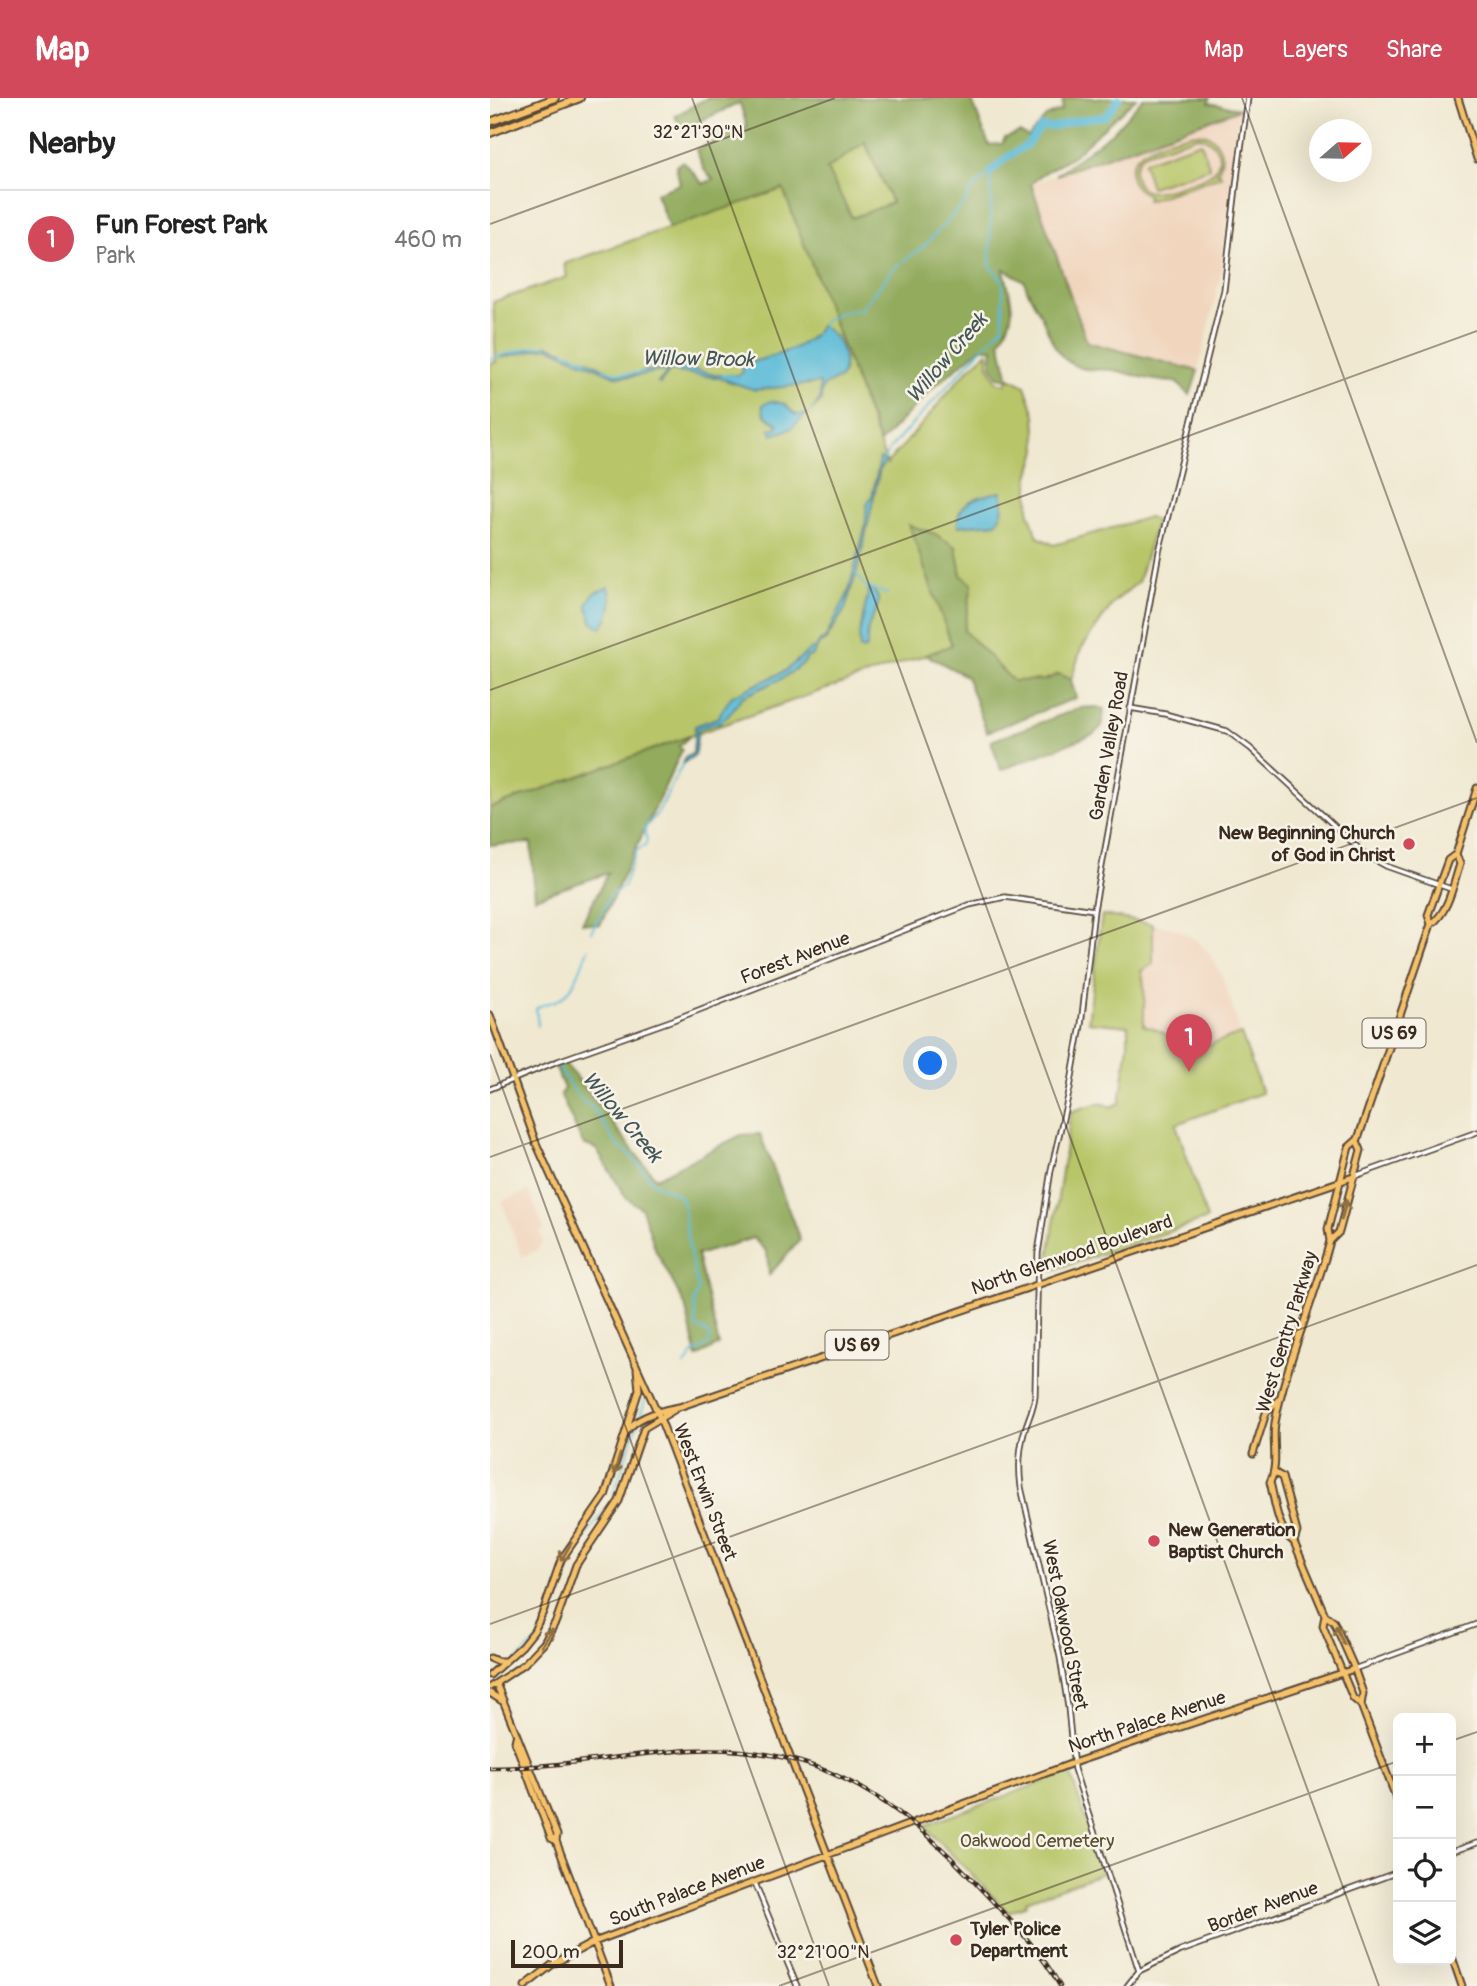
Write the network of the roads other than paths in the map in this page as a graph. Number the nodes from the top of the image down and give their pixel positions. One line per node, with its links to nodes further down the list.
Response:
1 (555, 98): 5 (highway)
2 (580, 98): 6 (highway)
3 (1248, 98): 8 (street, Garden Valley Road)
4 (1458, 98): 7 (main road)
5 (490, 122)
6 (490, 133)
7 (1477, 159)
8 (1130, 708): 11 (street); 13 (street, Garden Valley Road)
9 (1477, 789): 10 (main road, West Gentry Parkway / US 69)
10 (1456, 854): 11 (main road, West Gentry Parkway / US 69); 12 (main road, West Gentry Parkway / US 69)
11 (1439, 885): 12 (street); 14 (main road, West Gentry Parkway / US 69)
12 (1451, 889): 14 (main road, West Gentry Parkway / US 69)
13 (1094, 910): 16 (street, Forest Avenue); 23 (street, Garden Valley Road)
14 (1431, 924): 19 (main road, West Gentry Parkway / US 69)
15 (490, 1015): 16 (main road, West Erwin Street)
16 (512, 1079): 17 (street, Forest Avenue); 24 (main road, West Erwin Street)
17 (490, 1089)
18 (1477, 1132): 20 (street, North Glenwood Boulevard)
19 (1357, 1142): 20 (main road, West Gentry Parkway / US 69); 21 (main road, West Gentry Parkway / US 69)
20 (1353, 1177): 21 (main road, North Glenwood Boulevard / US 69); 22 (main road, West Gentry Parkway, one-way to 20)
21 (1339, 1182): 22 (main road, West Gentry Parkway); 23 (main road, North Glenwood Boulevard / US 69)
22 (1330, 1241): 25 (main road, West Gentry Parkway)
23 (1038, 1283): 26 (street, Garden Valley Road); 27 (main road, North Glenwood Boulevard / US 69)
24 (636, 1363): 27 (main road, West Erwin Street); 29 (main road)
25 (1280, 1398): 31 (main road); 32 (main road, West Gentry Parkway)
26 (1034, 1403): 48 (street, West Oakwood Street)
27 (659, 1415): 28 (main road, US 69); 29 (main road, US 69); 30 (main road, West Erwin Street)
28 (648, 1425): 30 (main road); 34 (main road)
29 (627, 1431): 33 (main road, one-way to 33)
30 (667, 1434): 52 (main road, West Erwin Street)
31 (1253, 1454)
32 (1275, 1474): 35 (main road, West Gentry Parkway); 35 (main road, West Gentry Parkway)
33 (605, 1496): 34 (main road); 39 (main road, one-way to 39)
34 (618, 1503): 43 (main road, one-way to 34)
35 (1294, 1542): 36 (main road, West Gentry Parkway)
36 (1325, 1615): 40 (main road, West Gentry Parkway, one-way to 36); 42 (main road, West Gentry Parkway)
37 (1477, 1624): 40 (street, North Palace Avenue)
38 (490, 1658): 39 (main road)
39 (507, 1660): 41 (main road)
40 (1354, 1669): 42 (main road, North Palace Avenue); 47 (main road, West Gentry Parkway)
41 (491, 1671): 43 (main road)
42 (1343, 1673): 47 (main road, West Gentry Parkway); 48 (main road, North Palace Avenue)
43 (496, 1683): 44 (main road); 46 (main road)
44 (490, 1687)
45 (490, 1693): 46 (main road)
46 (503, 1702): 55 (main road)
47 (1362, 1705): 49 (main road, West Gentry Parkway)
48 (1073, 1763): 52 (main road, North Palace Avenue); 57 (street, West Oakwood Street)
49 (1393, 1789)
50 (1477, 1843): 51 (street)
51 (1456, 1851)
52 (828, 1854): 54 (main road, South Palace Avenue); 61 (main road, West Erwin Street)
53 (1393, 1874): 57 (street, Border Avenue)
54 (755, 1883): 55 (main road, South Palace Avenue); 60 (street)
55 (594, 1942): 58 (main road, South Palace Avenue); 59 (main road)
56 (1455, 1965): 63 (main road)
57 (1139, 1971): 62 (street)
58 (525, 1986)
59 (611, 1986)
60 (797, 1986)
61 (878, 1986)
62 (1127, 1986)
63 (1462, 1986)

